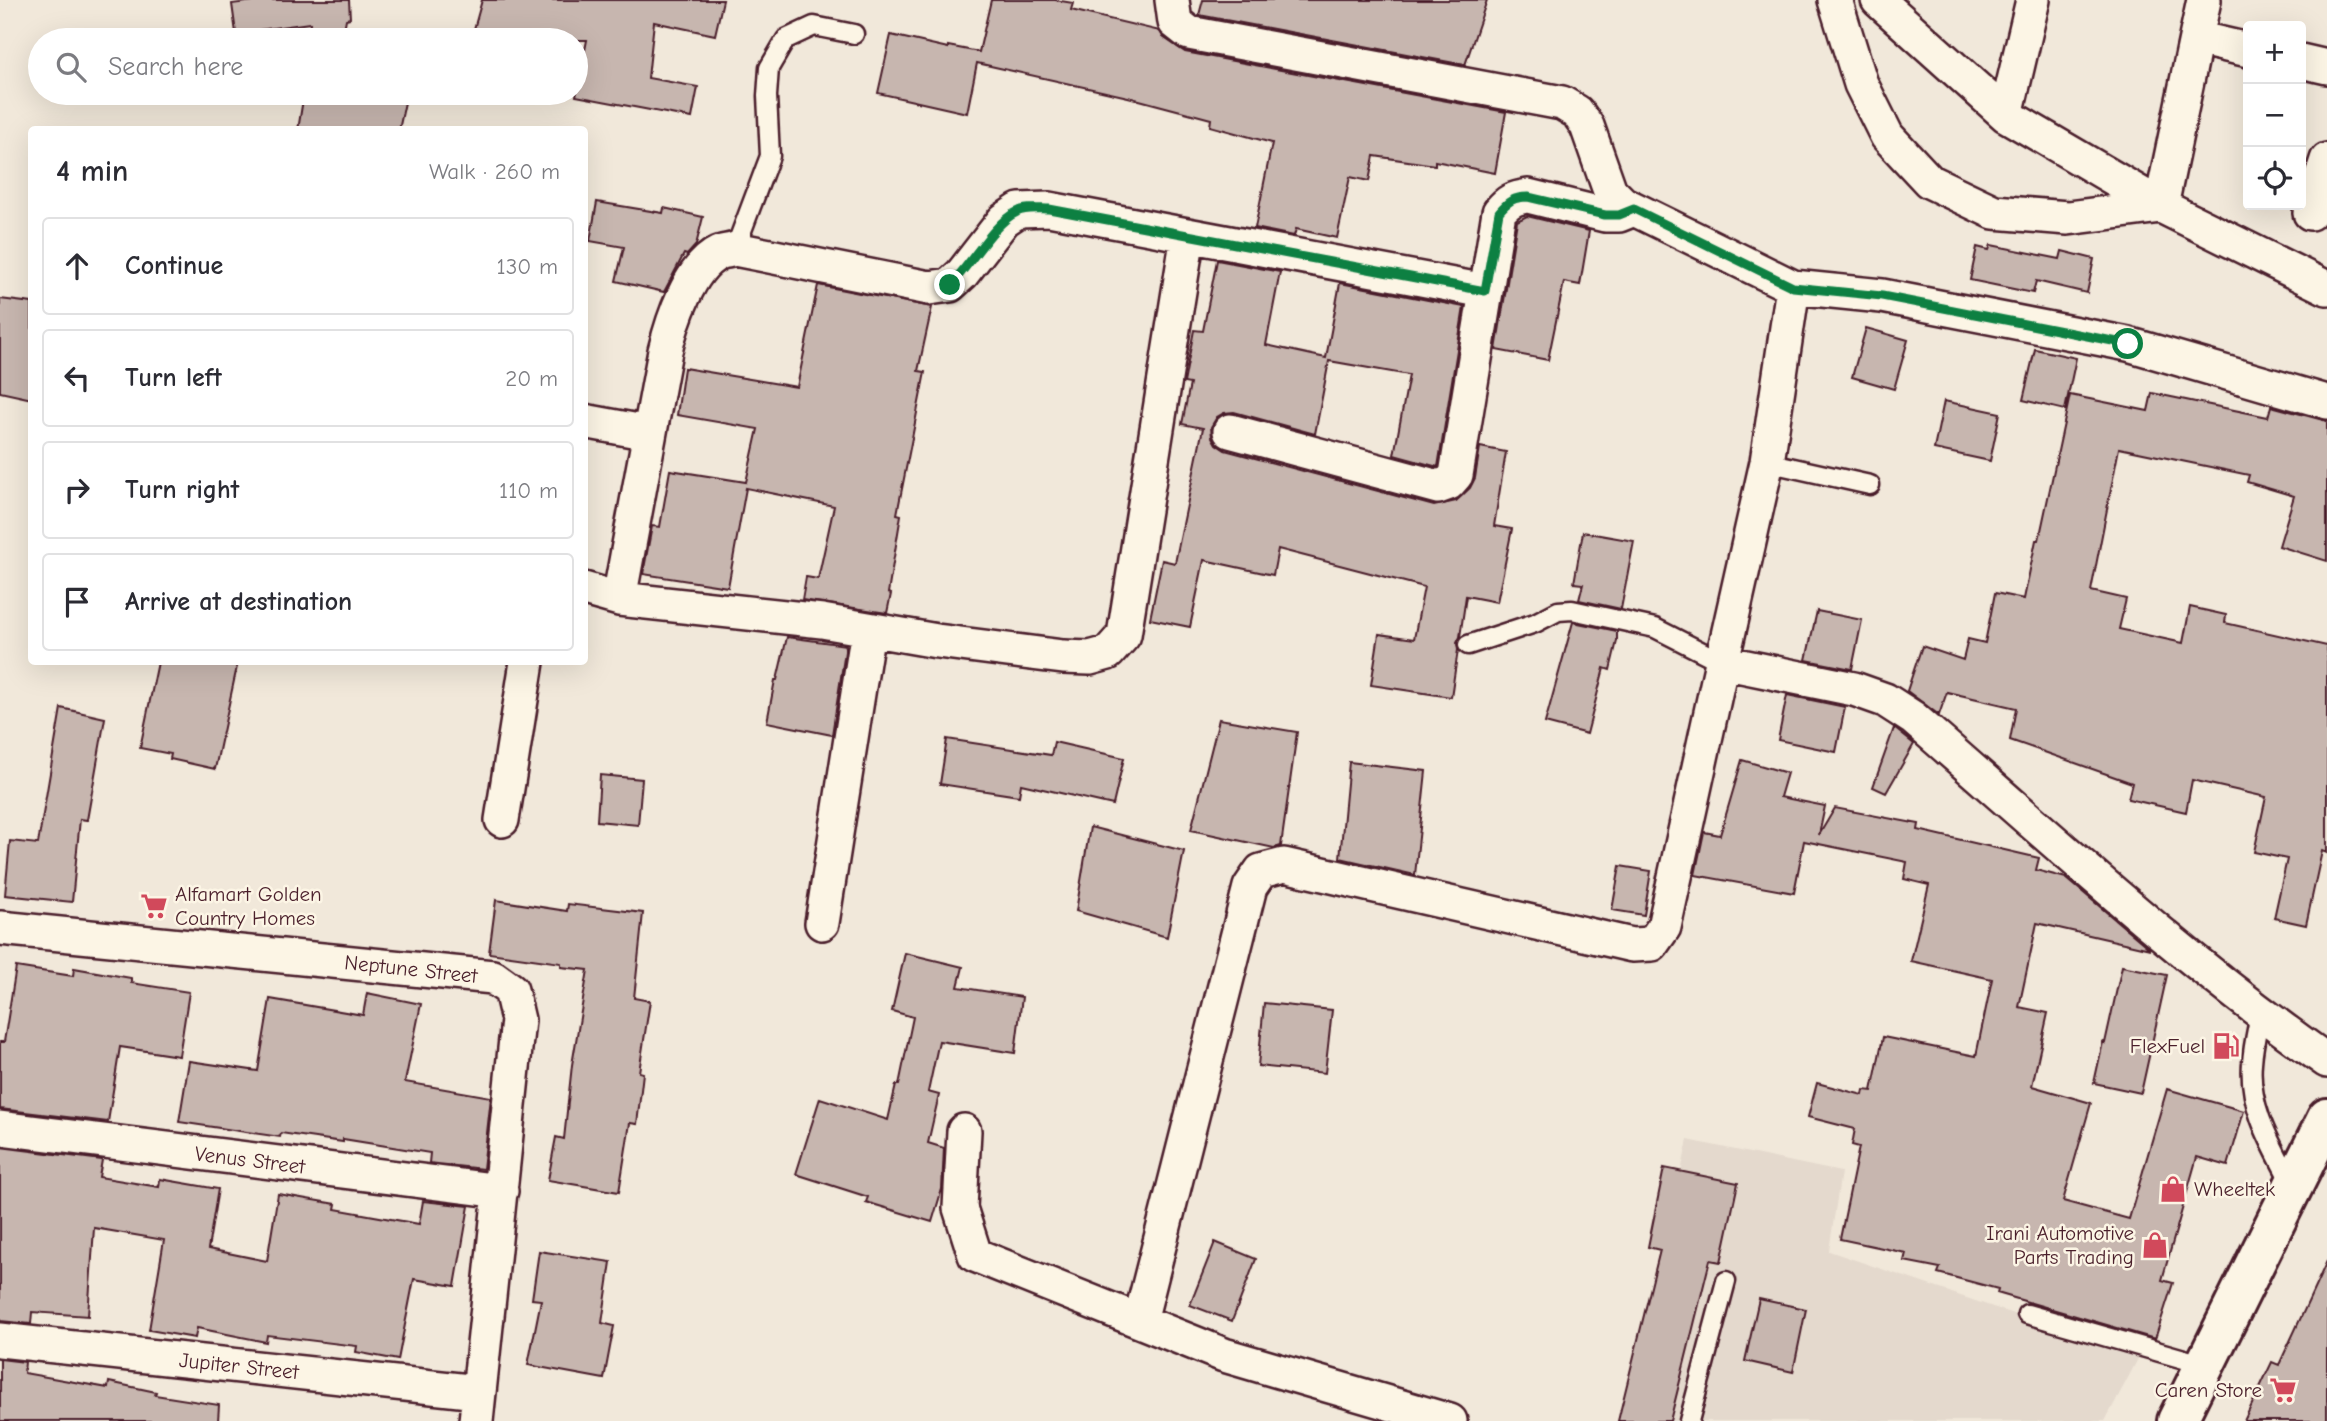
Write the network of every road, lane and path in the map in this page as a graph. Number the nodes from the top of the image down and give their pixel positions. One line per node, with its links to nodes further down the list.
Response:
1 (1172, 0): 14 (street)
2 (1835, 0): 13 (street)
3 (1878, 0): 11 (street)
4 (2033, 0): 11 (street)
5 (2204, 0): 7 (street)
6 (854, 34): 17 (lane)
7 (2196, 38): 8 (street); 13 (street)
8 (2243, 49)
9 (2306, 62): 10 (street)
10 (2327, 67)
11 (2006, 115): 13 (street)
12 (2327, 160): 15 (street)
13 (2161, 205): 19 (street)
14 (1634, 209): 18 (street); 20 (street)
15 (2310, 213)
16 (1188, 235): 17 (street); 20 (street); 29 (street)
17 (735, 249): 24 (street)
18 (1793, 287): 21 (street); 25 (street)
19 (2327, 288)
20 (1485, 291): 23 (street)
21 (2327, 401)
22 (588, 422): 24 (street)
23 (1230, 431)
24 (649, 433): 28 (street)
25 (1767, 462): 26 (lane); 31 (street)
26 (1870, 485)
27 (588, 590): 28 (street)
28 (619, 599): 29 (street)
29 (868, 630): 34 (street)
30 (1468, 645): 31 (lane)
31 (1722, 662): 36 (street); 45 (street)
32 (527, 665): 33 (street)
33 (502, 820)
34 (822, 923)
35 (0, 928): 42 (street, Neptune Street)
36 (2260, 1014): 37 (street); 41 (lane)
37 (2327, 1061)
38 (2327, 1118): 41 (main road)
39 (0, 1128): 42 (street, Venus Street)
40 (964, 1131): 45 (street)
41 (2293, 1186): 47 (main road)
42 (500, 1191): 48 (street, Neptune Street)
43 (1726, 1281): 50 (lane)
44 (2027, 1314): 47 (lane)
45 (1140, 1321): 49 (street)
46 (0, 1340): 48 (street, Jupiter Street)
47 (2205, 1365): 51 (main road)
48 (477, 1406)
49 (1450, 1421)
50 (1689, 1421)
51 (2177, 1421)

